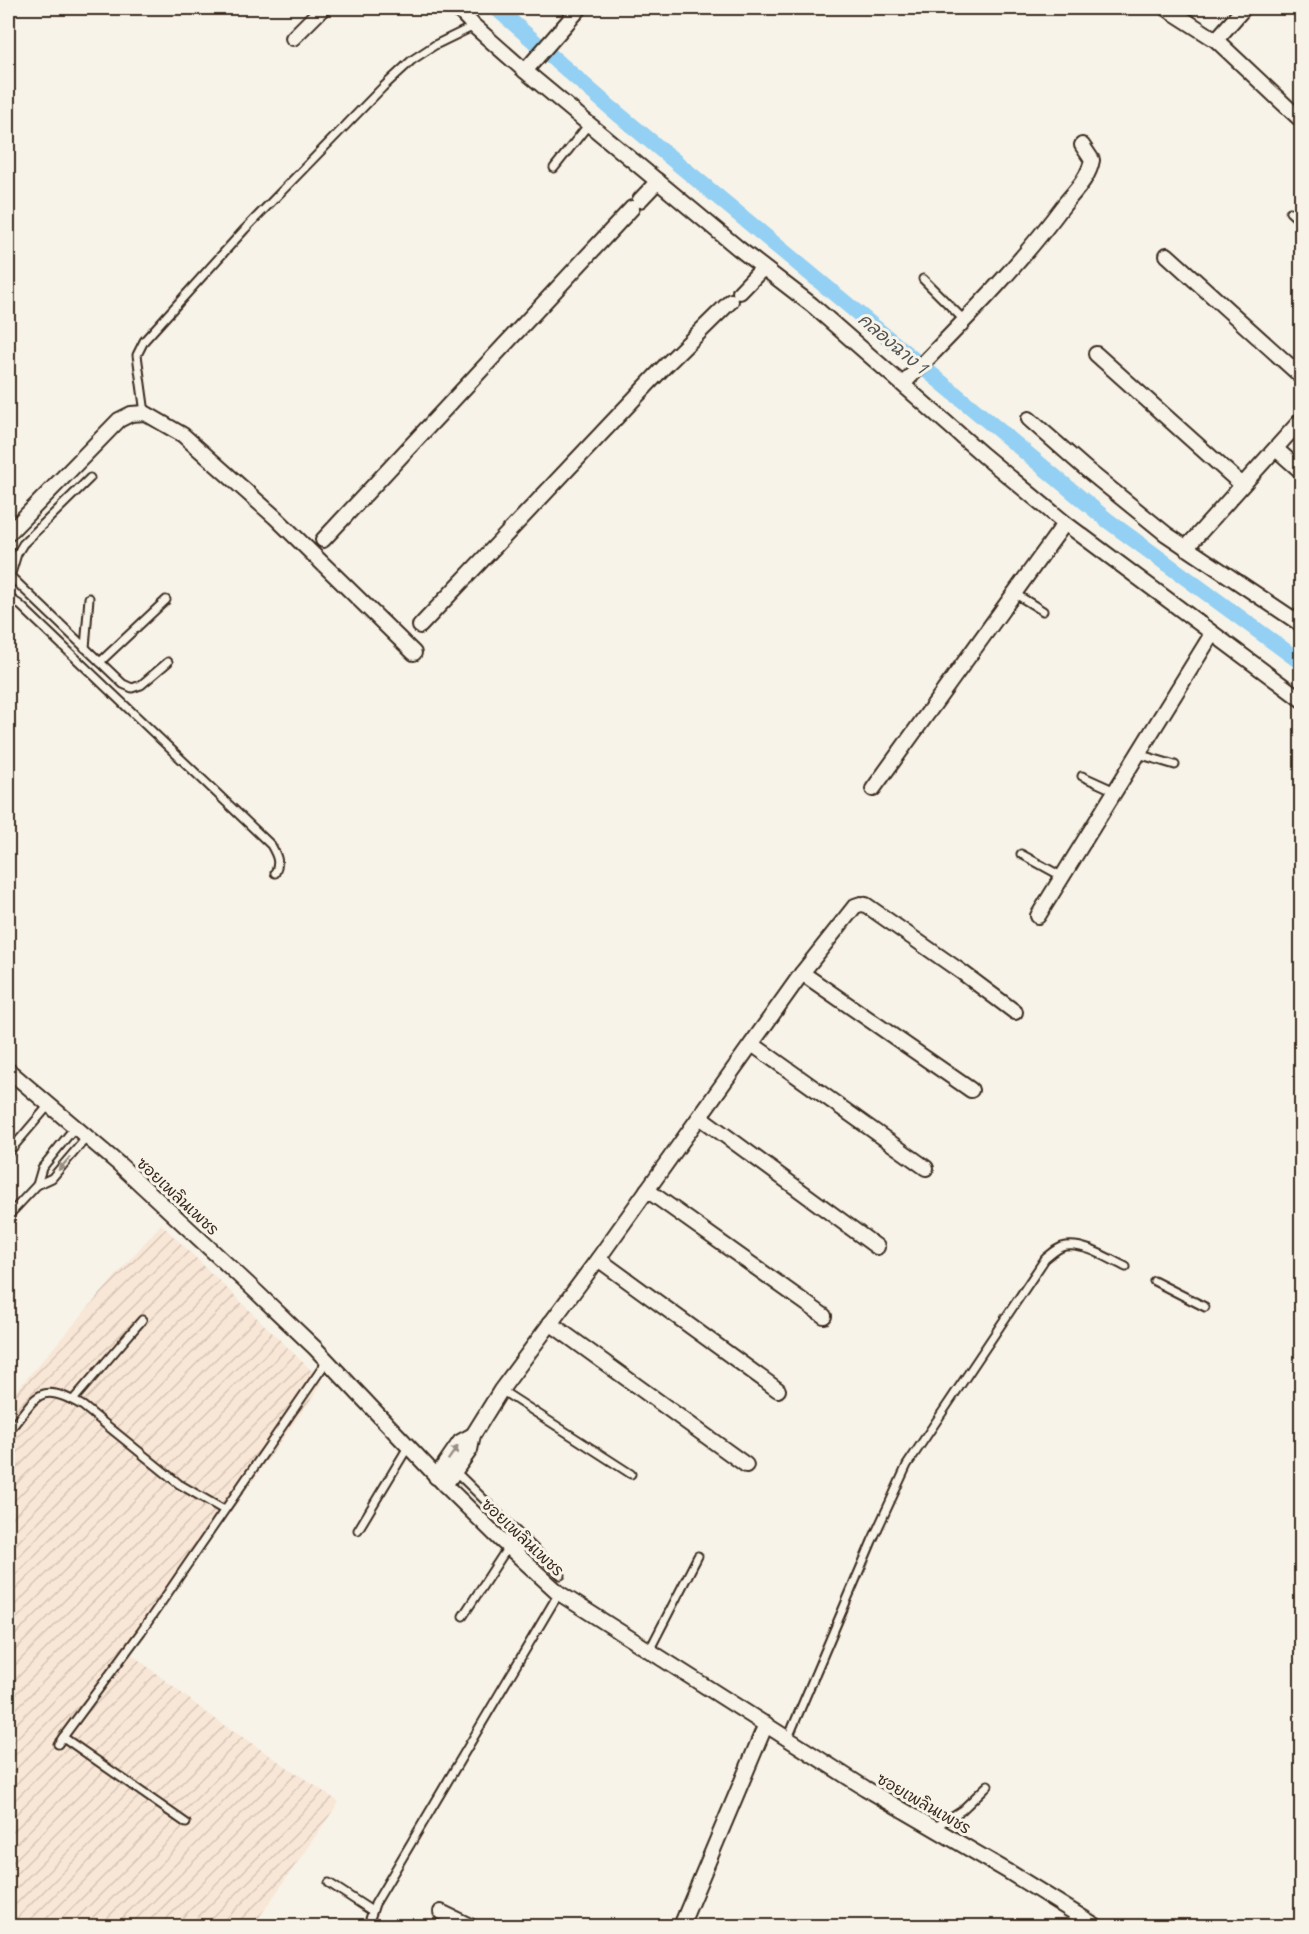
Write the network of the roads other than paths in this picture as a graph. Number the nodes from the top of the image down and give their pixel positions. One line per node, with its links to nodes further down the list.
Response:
1 (323, 8): 7 (street)
2 (457, 8): 6 (street)
3 (580, 8): 9 (street)
4 (1166, 8): 8 (street)
5 (1244, 8): 8 (street)
6 (474, 26): 9 (street); 24 (lane)
7 (293, 38)
8 (1216, 40): 10 (street)
9 (527, 68): 11 (street)
10 (1302, 121)
11 (590, 124): 13 (lane); 14 (street)
12 (1082, 145): 20 (street)
13 (554, 168)
14 (658, 181): 18 (street); 33 (street)
15 (1290, 213): 16 (lane)
16 (1302, 222)
17 (1167, 255): 22 (street)
18 (764, 268): 23 (street); 42 (street)
19 (923, 279): 20 (lane)
20 (965, 321): 23 (street)
21 (1096, 354): 30 (street)
22 (1302, 377)
23 (905, 382): 31 (street)
24 (145, 413): 32 (street); 45 (street)
25 (1029, 419): 34 (street)
26 (1302, 419): 27 (street)
27 (1276, 449): 28 (street); 30 (street)
28 (1302, 472)
29 (90, 478): 35 (lane)
30 (1241, 484): 34 (street)
31 (1065, 523): 36 (street); 43 (street)
32 (8, 534)
33 (323, 540)
34 (1186, 548): 41 (street)
35 (9, 575): 44 (lane)
36 (1014, 593): 40 (lane); 52 (street)
37 (89, 598): 44 (lane)
38 (8, 600): 55 (lane)
39 (166, 600): 47 (lane)
40 (1043, 612)
41 (1302, 625)
42 (420, 626)
43 (1212, 634): 48 (street); 49 (street)
44 (85, 648): 47 (lane)
45 (414, 653)
46 (168, 662): 47 (lane)
47 (100, 663)
48 (1302, 700)
49 (1138, 754): 50 (lane); 53 (street)
50 (1175, 765)
51 (1082, 776): 53 (lane)
52 (873, 789)
53 (1115, 791): 56 (street)
54 (1022, 854): 56 (lane)
55 (274, 873)
56 (1063, 877): 57 (street)
57 (1038, 916)
58 (802, 973): 59 (street); 60 (street); 62 (street)
59 (1015, 1012)
60 (752, 1044): 64 (street); 68 (street)
61 (8, 1070): 63 (street, ซอยเพลินเพชร)
62 (971, 1090)
63 (49, 1105): 65 (street, ซอยเพลินเพชร); 67 (lane)
64 (700, 1117): 70 (street); 72 (street)
65 (75, 1127): 66 (street, ซอยเพลินเพชร); 69 (lane)
66 (87, 1137): 69 (lane, one-way to 69); 80 (street, ซอยเพลินเพชร)
67 (8, 1153)
68 (926, 1168)
69 (37, 1185): 71 (lane)
70 (647, 1190): 73 (street); 77 (street)
71 (8, 1216)
72 (877, 1247)
73 (598, 1259): 79 (street); 82 (street)
74 (1126, 1267): 101 (lane)
75 (1154, 1281): 76 (lane)
76 (1205, 1307)
77 (824, 1316)
78 (142, 1320): 83 (lane)
79 (550, 1323): 81 (street); 87 (street)
80 (327, 1361): 86 (street, ซอยเพลินเพชร); 91 (lane)
81 (501, 1390): 85 (street); 89 (lane)
82 (778, 1390)
83 (73, 1400): 84 (lane); 91 (lane)
84 (8, 1432)
85 (472, 1435): 88 (street); 90 (street, one-way to 85)
86 (408, 1447): 90 (street, ซอยเพลินเพชร); 92 (lane)
87 (746, 1465)
88 (455, 1471): 90 (street); 95 (lane)
89 (631, 1474)
90 (441, 1481): 93 (street, ซอยเพลินเพชร)
91 (224, 1510): 100 (lane)
92 (358, 1530)
93 (508, 1547): 96 (street, ซอยเพลินเพชร); 97 (lane)
94 (698, 1556): 98 (lane)
95 (561, 1575)
96 (559, 1593): 98 (street, ซอยเพลินเพชร); 107 (lane)
97 (463, 1616)
98 (650, 1649): 99 (street, ซอยเพลินเพชร)
99 (766, 1724): 101 (street, ซอยเพลินเพชร); 111 (street)
100 (63, 1737): 102 (lane); 104 (lane)
101 (788, 1738): 105 (street, ซอยเพลินเพชร)
102 (58, 1744)
103 (988, 1785): 105 (lane)
104 (186, 1823)
105 (934, 1828): 112 (street, ซอยเพลินเพชร)
106 (329, 1883): 107 (lane)
107 (372, 1911): 109 (lane)
108 (441, 1912): 110 (street)
109 (374, 1926)
110 (470, 1926)
111 (681, 1926)
112 (1096, 1926)

